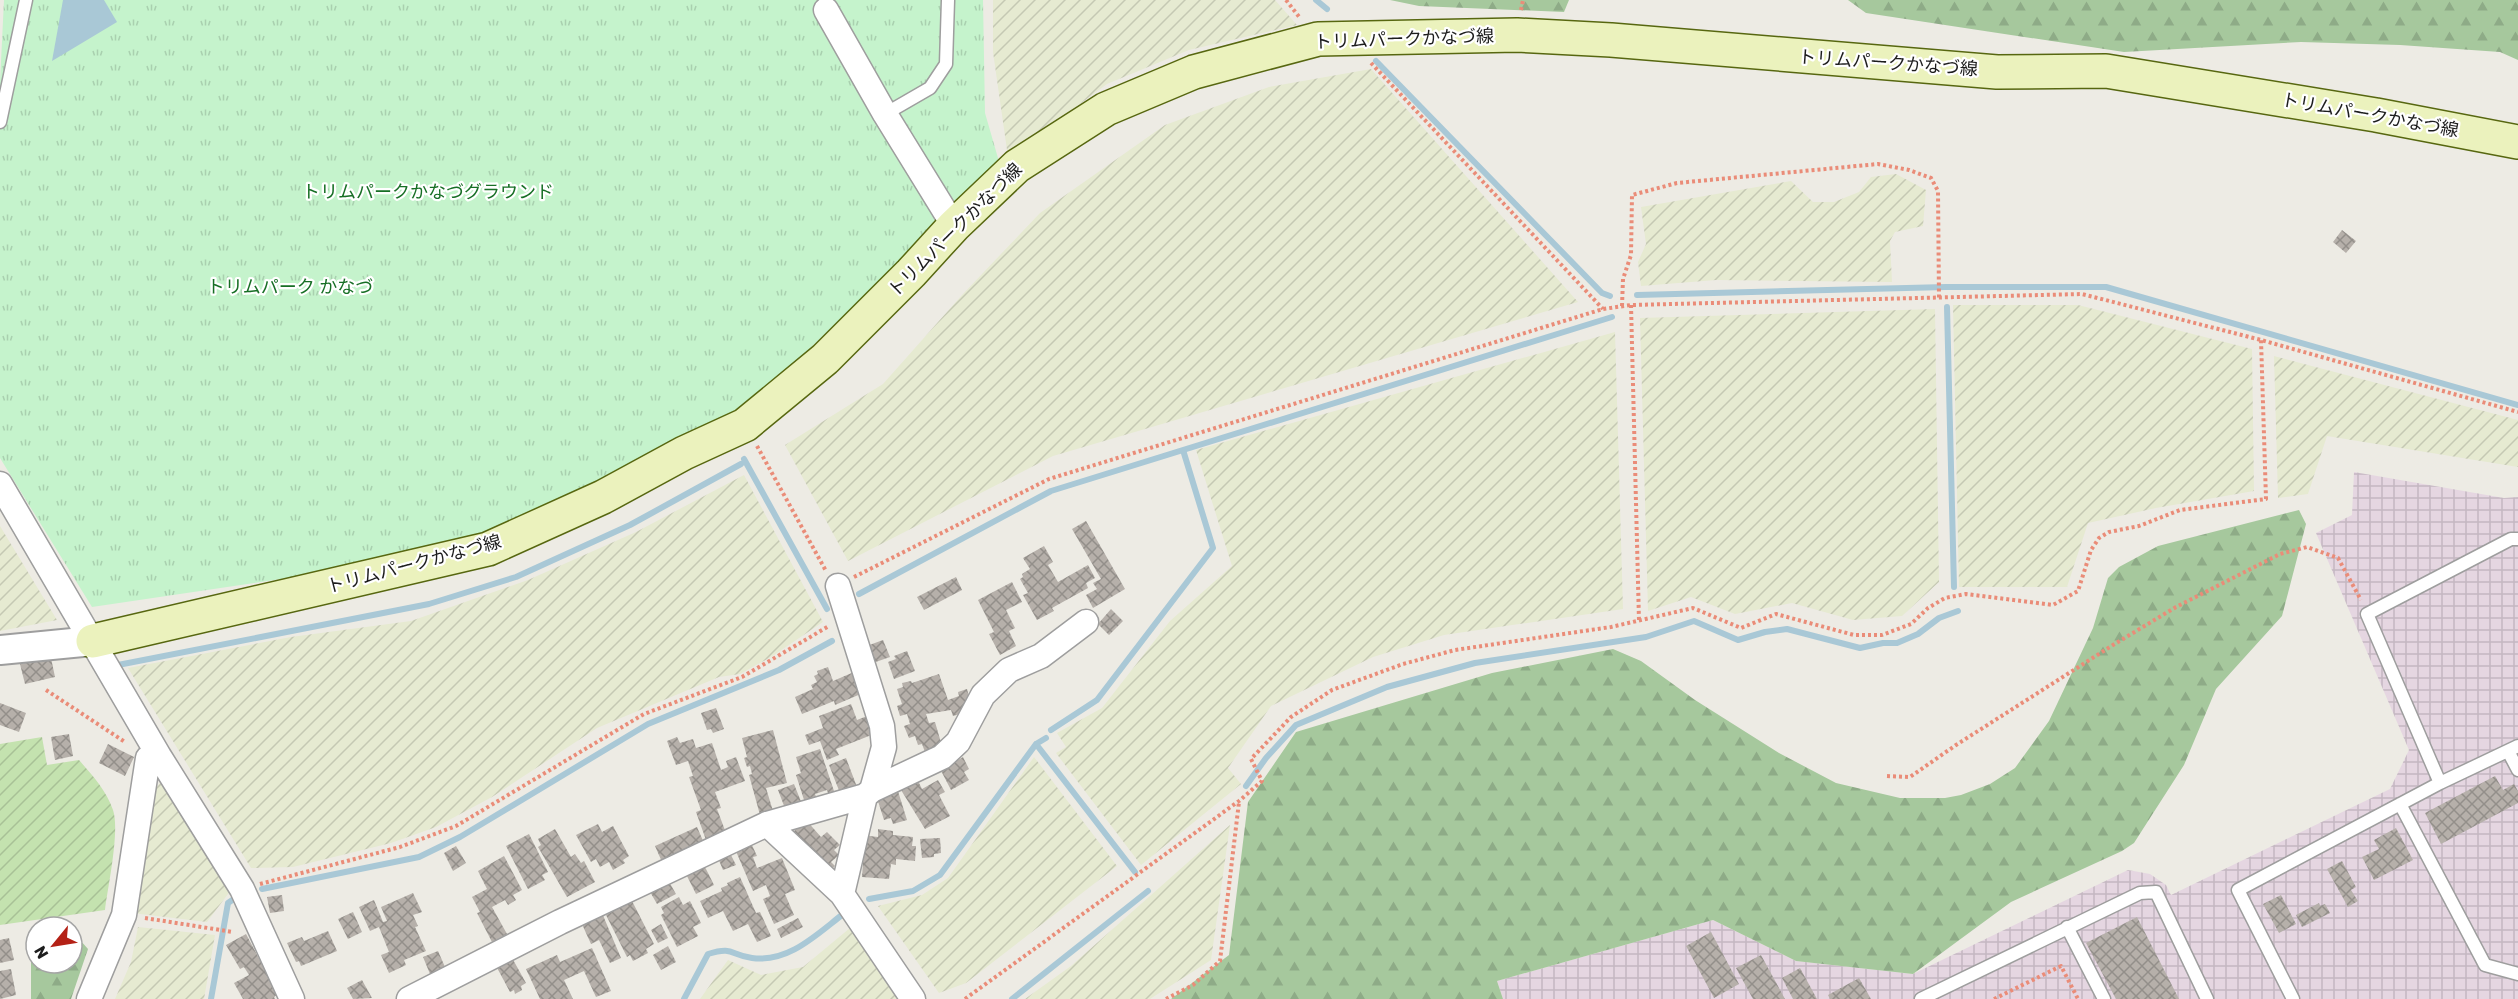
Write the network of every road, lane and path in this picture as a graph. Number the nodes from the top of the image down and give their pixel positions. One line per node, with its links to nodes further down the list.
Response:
1 (26, 0): 6 (lane)
2 (948, 0): 5 (lane)
3 (826, 10): 5 (street)
4 (1348, 39): 7 (main road, トリムパークかなづ線); 8 (main road, トリムパークかなづ線); 12 (path)
5 (885, 114): 8 (street)
6 (0, 122)
7 (2518, 142)
8 (954, 226): 15 (main road, トリムパークかなづ線)
9 (1939, 298): 10 (path); 11 (path); 13 (path)
10 (1631, 304): 11 (path); 20 (path)
11 (1622, 306): 12 (path)
12 (1603, 309): 18 (path)
13 (2261, 340): 14 (path); 20 (path)
14 (2518, 412)
15 (745, 425): 18 (path); 23 (main road, トリムパークかなづ線)
16 (0, 484): 23 (street)
17 (2518, 539): 19 (lane)
18 (834, 584): 31 (street)
19 (2367, 614): 29 (path); 30 (lane)
20 (1639, 621): 32 (path)
21 (836, 622): 35 (path)
22 (1086, 622): 31 (street)
23 (93, 641): 24 (street); 27 (street)
24 (0, 650)
25 (46, 690): 27 (path)
26 (2513, 748): 28 (lane); 30 (lane)
27 (154, 757): 35 (street); 37 (street)
28 (2518, 770)
29 (1887, 776)
30 (2440, 783): 33 (lane)
31 (868, 793): 34 (street); 36 (street)
32 (1239, 801): 45 (path); 46 (path)
33 (2400, 804): 40 (lane); 52 (lane)
34 (767, 824): 36 (street); 43 (street)
35 (242, 889): 42 (street)
36 (842, 894): 44 (street)
37 (124, 915): 39 (path); 41 (street)
38 (2067, 927): 47 (lane); 50 (lane); 51 (lane)
39 (233, 932)
40 (2518, 974)
41 (89, 999)
42 (292, 999)
43 (409, 999)
44 (913, 999)
45 (965, 999)
46 (1166, 999)
47 (1921, 999)
48 (1994, 999): 49 (path)
49 (2078, 999)
50 (2104, 999)
51 (2207, 999)
52 (2293, 999)

